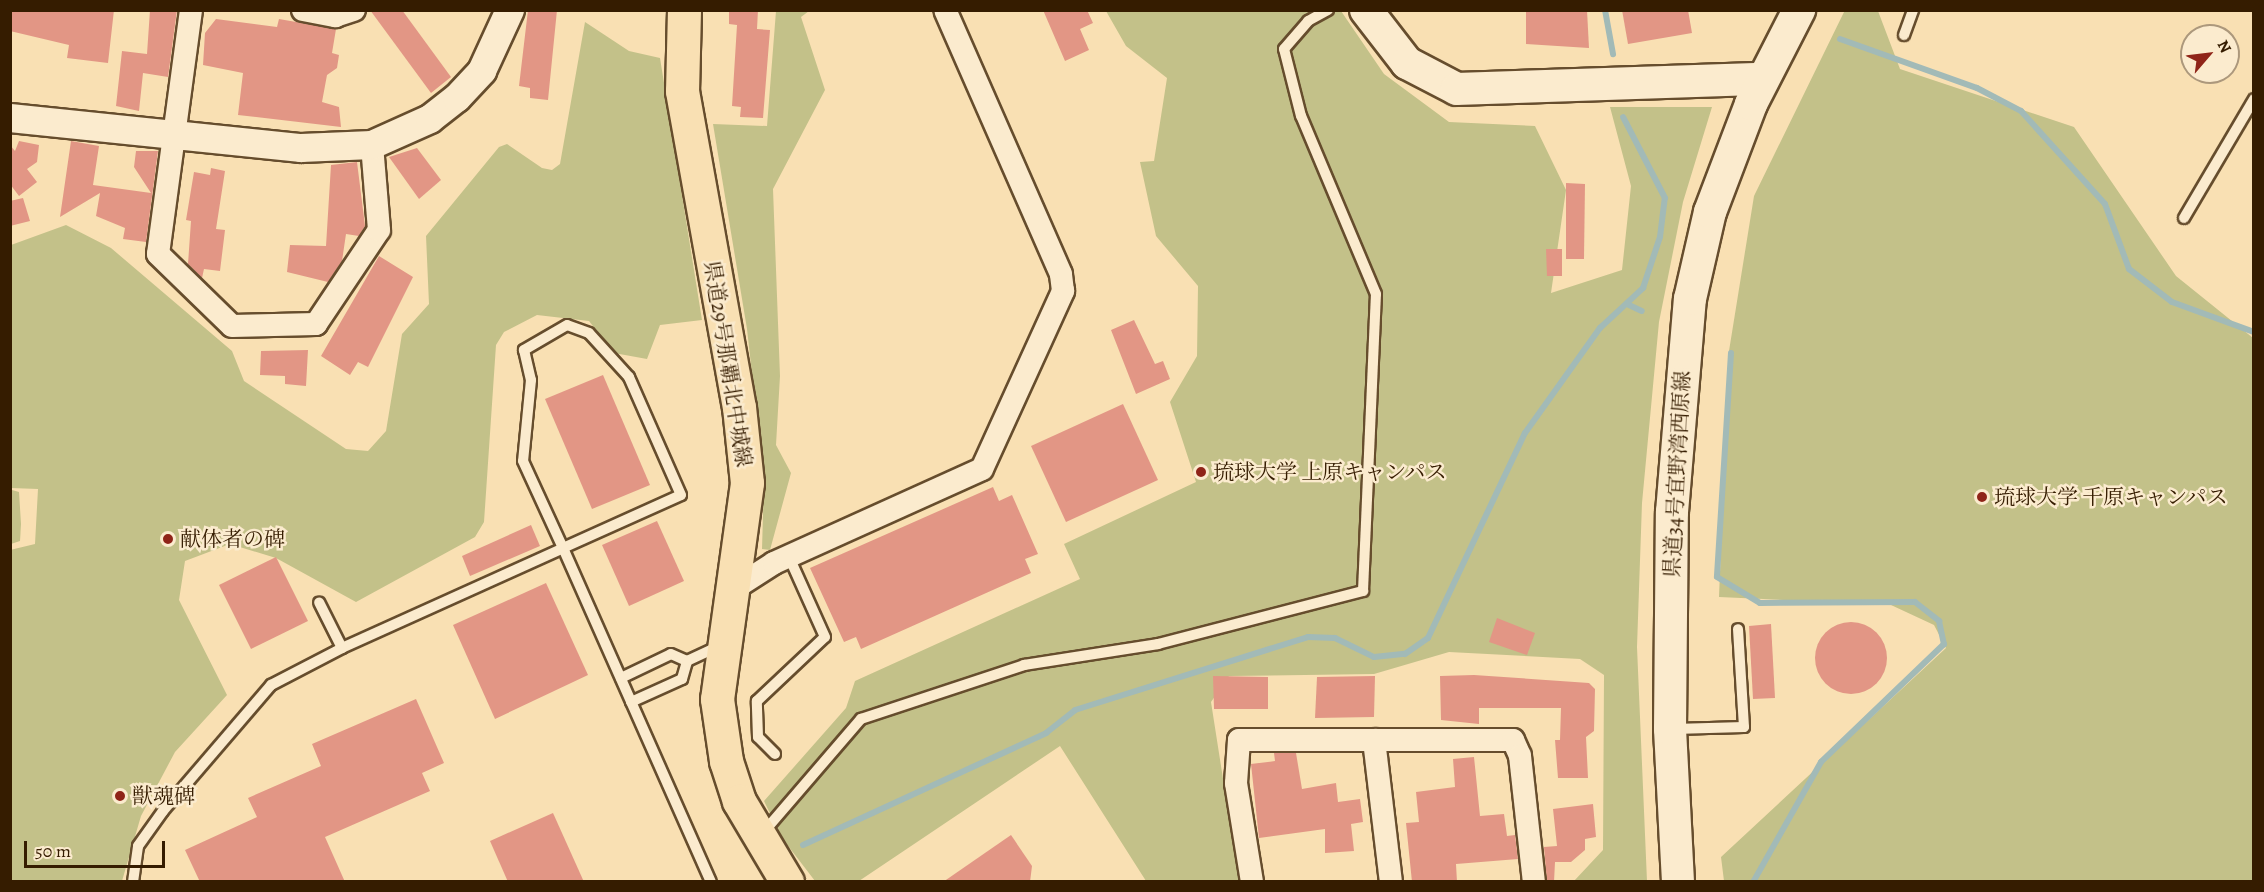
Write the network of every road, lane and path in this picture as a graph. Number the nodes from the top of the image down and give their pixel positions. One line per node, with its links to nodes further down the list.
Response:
1 (191, 10): 15 (street)
2 (303, 10): 3 (street)
3 (354, 10)
4 (510, 10): 16 (street)
5 (684, 10): 20 (main road, 県道29号那覇北中城線)
6 (945, 10): 19 (street)
7 (1328, 10): 31 (lane)
8 (1799, 10): 12 (main road, 県道34号宜野湾西原線)
9 (1913, 10): 11 (lane)
10 (1374, 14): 12 (main road)
11 (1904, 35)
12 (1762, 79): 28 (main road, 県道34号宜野湾西原線)
13 (2253, 99): 17 (lane)
14 (10, 118): 15 (street)
15 (174, 135): 16 (street); 16 (street)
16 (372, 145)
17 (2184, 218)
18 (563, 548): 18 (lane); 24 (lane); 26 (lane)
19 (789, 557): 20 (street); 30 (lane)
20 (732, 590): 23 (main road, 県道29号那覇北中城線)
21 (319, 602): 24 (lane)
22 (1738, 629): 28 (lane)
23 (721, 646): 25 (lane); 31 (main road, 県道29号那覇北中城線)
24 (342, 648): 32 (lane)
25 (687, 661): 26 (lane); 27 (lane)
26 (621, 678): 27 (lane)
27 (631, 702): 33 (lane)
28 (1670, 729): 38 (main road, 県道34号宜野湾西原線)
29 (1374, 740): 35 (street); 36 (street); 37 (street)
30 (775, 754)
31 (758, 838): 34 (main road, 県道29号那覇北中城線)
32 (133, 882)
33 (711, 882)
34 (786, 882)
35 (1252, 882)
36 (1391, 882)
37 (1534, 882)
38 (1678, 882)

